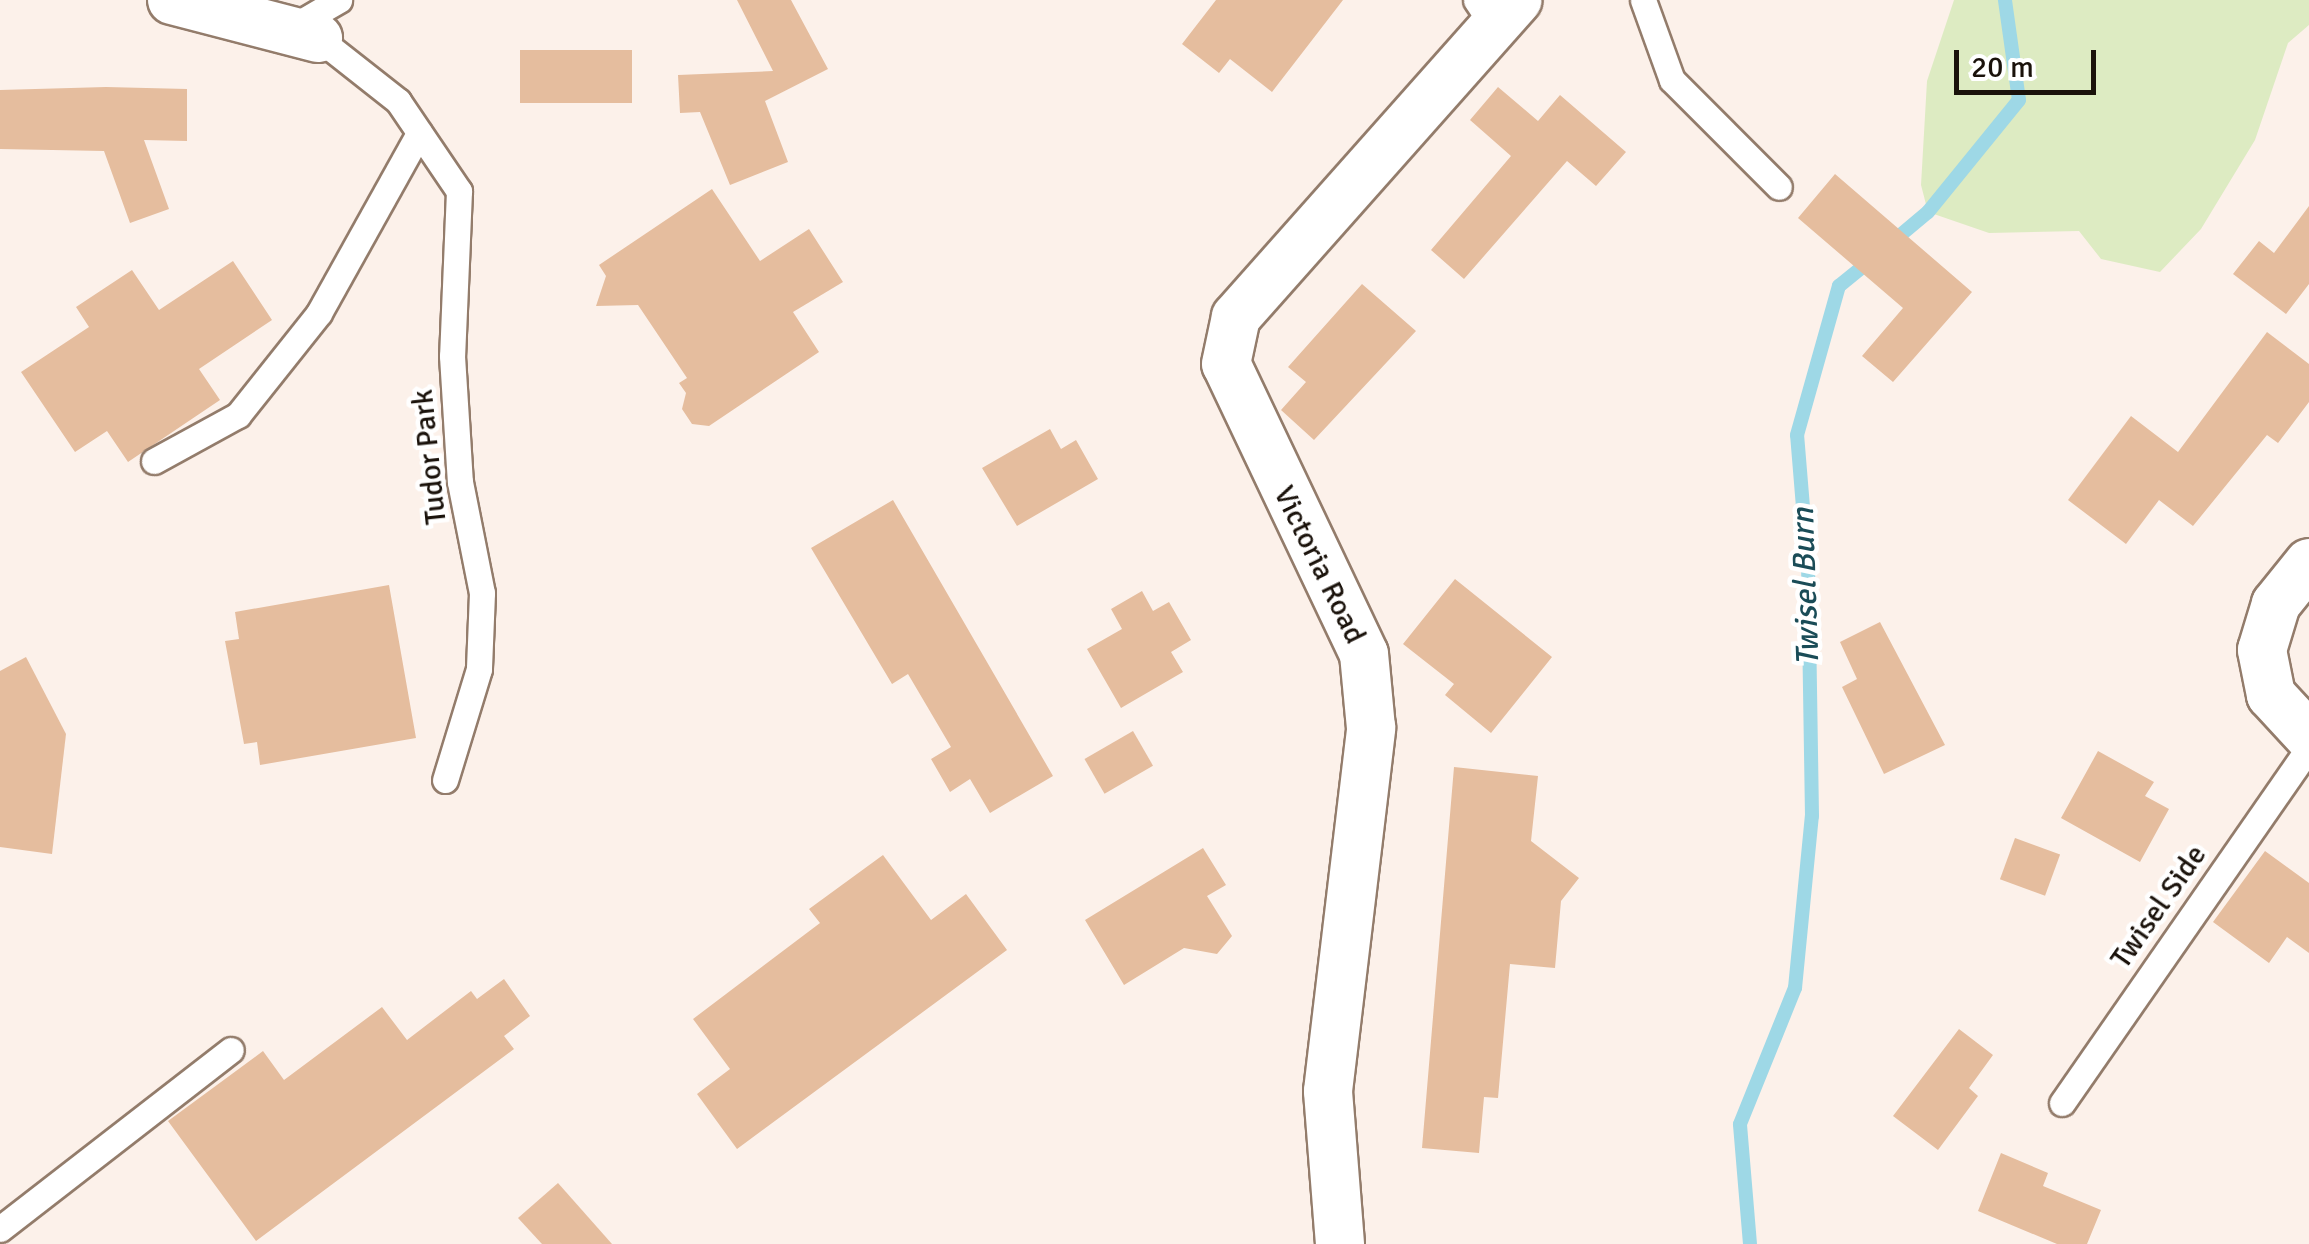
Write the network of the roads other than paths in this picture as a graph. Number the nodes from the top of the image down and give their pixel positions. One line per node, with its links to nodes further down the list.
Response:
1 (172, 0): 4 (street)
2 (1642, 0): 6 (lane)
3 (1495, 8): 15 (street, Victoria Road)
4 (315, 22): 5 (lane, Tudor Park)
5 (419, 133): 7 (lane); 11 (lane, Tudor Park)
6 (1779, 187)
7 (154, 461)
8 (2309, 563): 9 (street)
9 (2309, 736)
10 (2309, 748): 13 (lane, Twisel Side)
11 (445, 780)
12 (231, 1050): 14 (lane)
13 (2062, 1103)
14 (0, 1229)
15 (1340, 1244)

